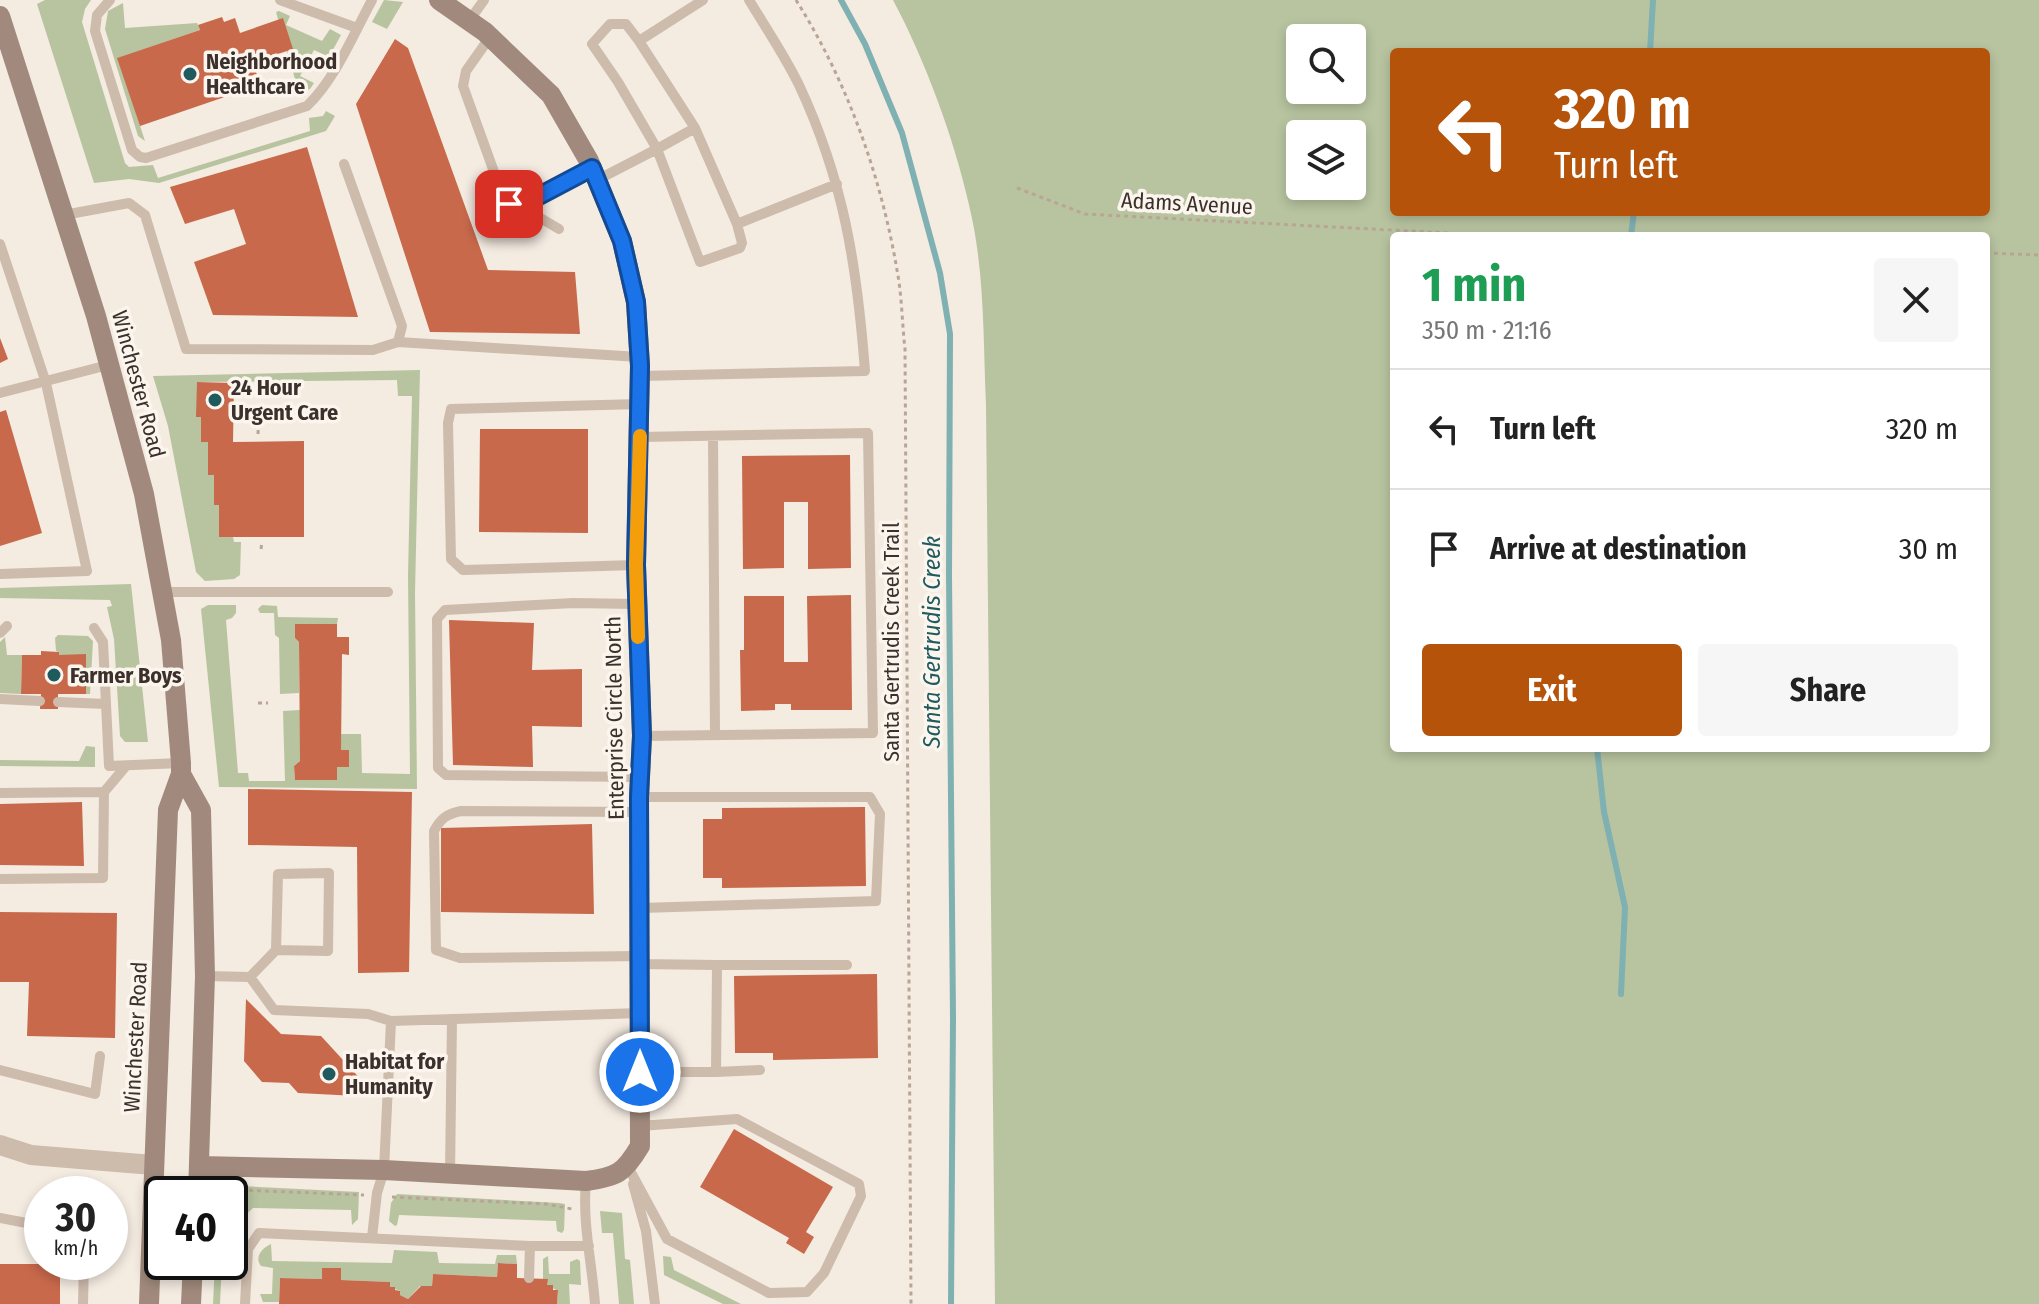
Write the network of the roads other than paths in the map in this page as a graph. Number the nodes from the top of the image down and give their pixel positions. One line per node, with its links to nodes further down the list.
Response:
1 (110, 0): 10 (lane)
2 (280, 0): 10 (lane)
3 (372, 0): 10 (lane)
4 (439, 0): 9 (main road, Enterprise Circle North)
5 (484, 0): 9 (lane)
6 (703, 0): 12 (lane)
7 (749, 0): 17 (lane)
8 (0, 16): 19 (main road, Winchester Road)
9 (469, 21): 11 (main road, Enterprise Circle North)
10 (357, 28)
11 (490, 37): 16 (main road, Enterprise Circle North); 18 (lane)
12 (639, 41): 13 (lane); 14 (lane)
13 (695, 128): 14 (lane); 20 (lane)
14 (657, 149): 16 (lane); 20 (lane)
15 (344, 164): 23 (lane)
16 (594, 174): 18 (lane); 25 (main road, Enterprise Circle North)
17 (837, 184): 20 (lane); 25 (lane)
18 (520, 206): 21 (lane)
19 (64, 215): 23 (lane); 24 (main road, Winchester Road)
20 (737, 224)
21 (559, 229)
22 (0, 244): 26 (lane)
23 (398, 342): 25 (lane)
24 (108, 365): 26 (lane); 33 (main road, Winchester Road)
25 (640, 367): 28 (main road, Enterprise Circle North)
26 (46, 383): 27 (lane); 32 (lane)
27 (0, 393)
28 (640, 404): 29 (main road, Enterprise Circle North); 31 (lane)
29 (640, 437): 30 (lane); 31 (main road, Enterprise Circle North)
30 (713, 437): 41 (lane); 41 (lane)
31 (636, 565): 35 (main road, Enterprise Circle North)
32 (0, 574)
33 (163, 592): 34 (lane); 44 (main road, Winchester Road)
34 (388, 592)
35 (637, 604): 42 (main road, Enterprise Circle North); 47 (lane)
36 (94, 628): 40 (lane)
37 (0, 699): 38 (lane)
38 (40, 701)
39 (58, 702): 40 (lane)
40 (106, 704): 43 (lane)
41 (715, 734): 42 (lane)
42 (642, 736): 47 (main road, Enterprise Circle North)
43 (126, 766): 44 (lane); 45 (lane)
44 (181, 769): 54 (main road, Winchester Road); 66 (main road, Winchester Road)
45 (104, 792): 46 (lane); 48 (lane)
46 (0, 793)
47 (640, 795): 49 (main road, Enterprise Circle North); 49 (lane); 51 (lane)
48 (0, 879)
49 (641, 908): 51 (main road, Enterprise Circle North)
50 (276, 950): 50 (lane); 55 (lane)
51 (640, 960): 52 (lane); 56 (main road, Enterprise Circle North)
52 (717, 965): 53 (lane); 63 (lane)
53 (847, 965)
54 (205, 976): 55 (lane); 67 (main road, Winchester Road)
55 (250, 977): 58 (lane)
56 (641, 1013): 57 (lane); 62 (main road, Enterprise Circle North)
57 (452, 1019): 58 (lane); 70 (lane)
58 (391, 1021): 69 (lane)
59 (100, 1056): 60 (lane)
60 (0, 1070)
61 (760, 1070): 63 (lane)
62 (640, 1072): 63 (lane); 64 (main road, Enterprise Circle North)
63 (716, 1072)
64 (640, 1126): 68 (main road, Enterprise Circle North); 68 (lane)
65 (0, 1145): 66 (street)
66 (153, 1165): 82 (main road, Winchester Road)
67 (200, 1166): 69 (main road); 71 (main road, Winchester Road)
68 (628, 1167): 72 (main road); 86 (lane)
69 (384, 1170): 70 (main road); 75 (lane)
70 (450, 1174): 72 (main road)
71 (199, 1176)
72 (586, 1181): 77 (lane)
73 (0, 1218): 74 (lane)
74 (24, 1223)
75 (372, 1237): 76 (lane); 84 (lane)
76 (530, 1246): 77 (lane); 78 (lane)
77 (589, 1246): 85 (lane)
78 (529, 1278)
79 (84, 1280): 81 (lane)
80 (192, 1280): 83 (main road)
81 (83, 1304)
82 (149, 1304)
83 (191, 1304)
84 (245, 1304)
85 (595, 1304)
86 (655, 1304)

